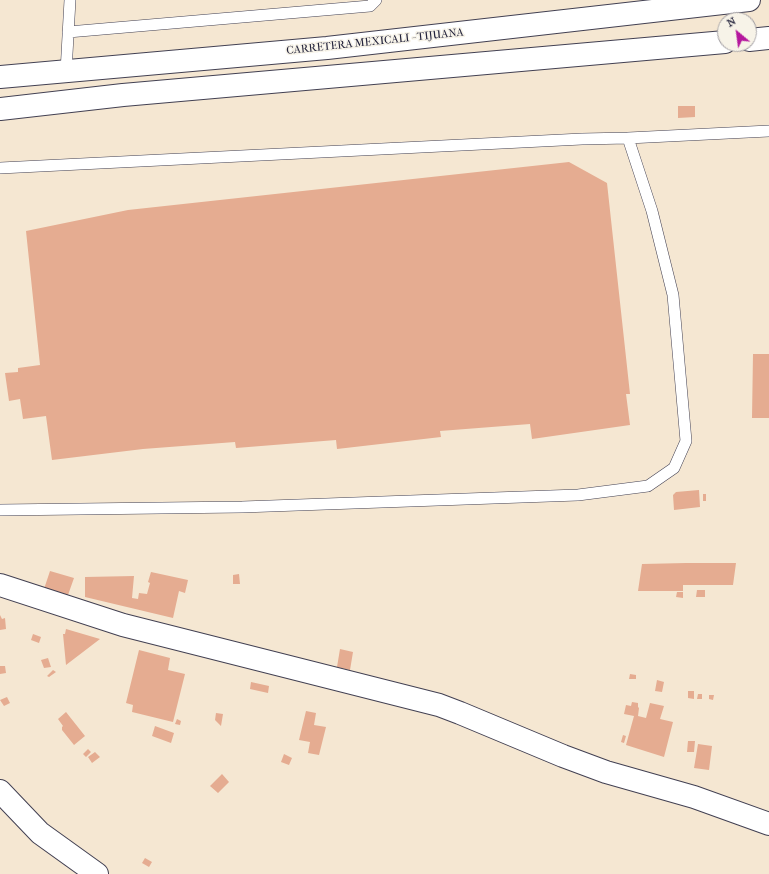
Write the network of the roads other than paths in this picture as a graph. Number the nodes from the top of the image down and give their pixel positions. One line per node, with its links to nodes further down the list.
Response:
1 (70, 0): 4 (lane)
2 (376, 0): 4 (lane)
3 (748, 0): 8 (main road, CARRETERA MEXICALI - TIJUANA)
4 (68, 32): 8 (lane)
5 (769, 38): 6 (main road)
6 (757, 39)
7 (717, 43): 10 (main road)
8 (66, 72): 9 (main road, CARRETERA MEXICALI - TIJUANA)
9 (0, 78)
10 (0, 109)
11 (769, 131): 12 (lane)
12 (628, 138): 13 (lane); 14 (lane)
13 (0, 168)
14 (0, 510)
15 (0, 585): 17 (main road)
16 (0, 791): 18 (main road)
17 (769, 824)
18 (97, 874)

